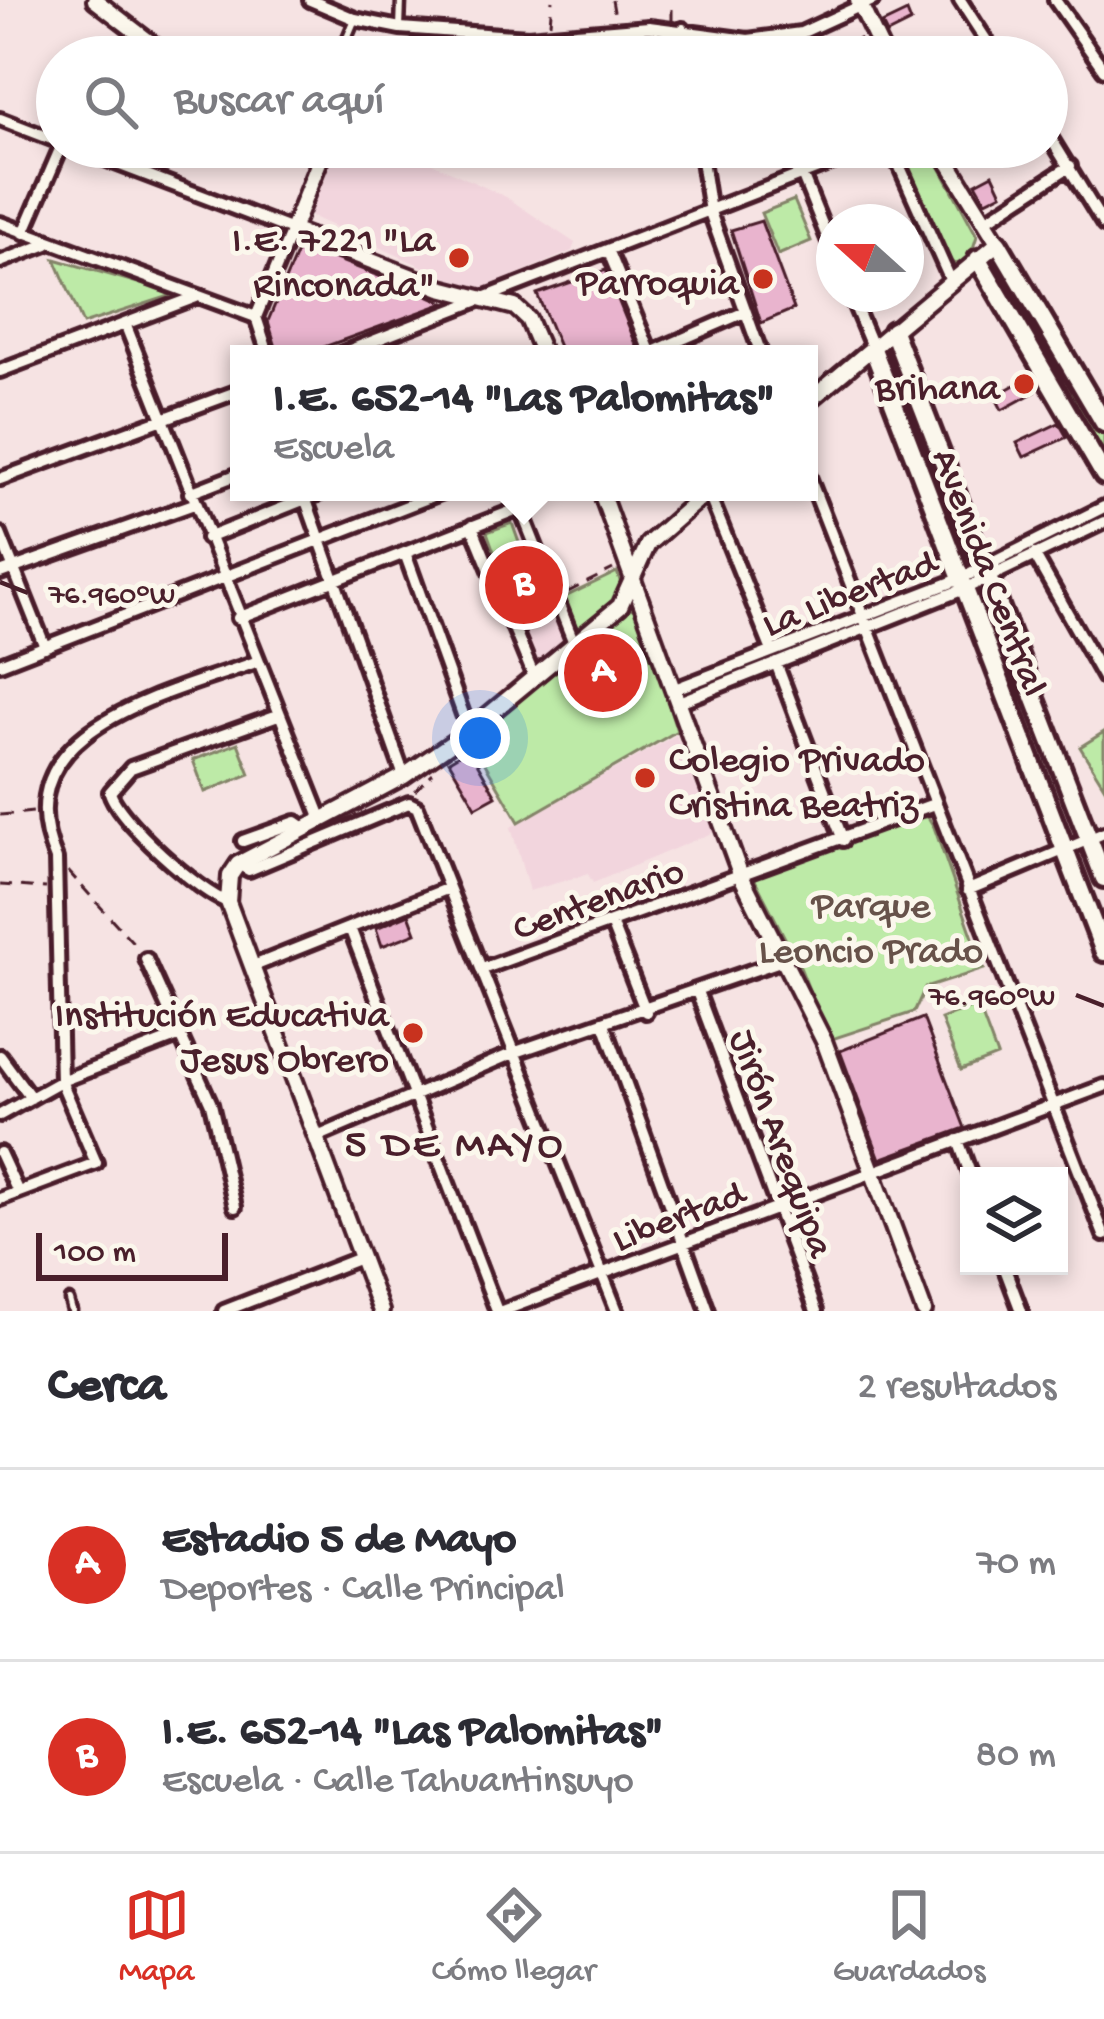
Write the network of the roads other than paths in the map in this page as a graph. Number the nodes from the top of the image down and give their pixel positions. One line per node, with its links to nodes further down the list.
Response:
1 (95, 0): 11 (street)
2 (310, 0): 8 (street)
3 (401, 0): 9 (lane)
4 (960, 0): 19 (street)
5 (1073, 0): 7 (street)
6 (864, 2): 17 (street); 18 (street)
7 (1058, 4): 20 (street)
8 (356, 20): 9 (street); 12 (lane)
9 (400, 28): 13 (street)
10 (677, 29): 14 (street); 15 (street); 16 (street)
11 (142, 36)
12 (349, 36)
13 (532, 36)
14 (560, 36)
15 (680, 36)
16 (722, 36)
17 (778, 36)
18 (877, 36)
19 (983, 36)
20 (1104, 70)
21 (0, 119): 22 (street)
22 (36, 134)
23 (1068, 163): 24 (street)
24 (1070, 166): 39 (street)
25 (50, 168): 41 (street)
26 (128, 168): 40 (street)
27 (317, 168): 40 (street)
28 (703, 168): 36 (street)
29 (799, 168): 34 (street)
30 (824, 168): 34 (street)
31 (900, 168): 47 (street)
32 (952, 168): 37 (street)
33 (1067, 168): 37 (street)
34 (803, 177): 35 (street); 36 (street)
35 (816, 209)
36 (710, 212): 44 (street); 50 (street)
37 (984, 221): 43 (street)
38 (0, 223): 41 (street)
39 (1104, 225)
40 (292, 230): 49 (street); 52 (street)
41 (24, 233): 42 (street)
42 (48, 243): 46 (street); 48 (street)
43 (998, 243): 45 (street); 66 (main road)
44 (609, 252): 49 (street); 58 (street)
45 (978, 259): 47 (street); 67 (main road)
46 (0, 262)
47 (951, 281): 54 (street)
48 (196, 298): 52 (street); 53 (street)
49 (492, 298): 56 (street); 57 (street)
50 (745, 312): 59 (street); 60 (street)
51 (858, 312): 61 (street)
52 (256, 317): 55 (street)
53 (126, 326): 62 (street); 65 (street)
54 (893, 331): 61 (street); 91 (main road, Avenida Central)
55 (265, 345)
56 (364, 345)
57 (539, 345)
58 (646, 345)
59 (670, 345)
60 (758, 345)
61 (873, 349): 63 (street); 94 (main road, Avenida Central)
62 (0, 371)
63 (818, 394)
64 (230, 395): 65 (street)
65 (162, 421): 68 (street); 70 (street)
66 (1104, 423)
67 (1104, 475)
68 (0, 479)
69 (230, 479): 70 (street)
70 (192, 499): 84 (street); 88 (street)
71 (818, 500): 96 (street)
72 (290, 501): 84 (street)
73 (306, 501): 85 (street)
74 (419, 501): 85 (street)
75 (517, 501): 80 (street)
76 (605, 501): 89 (street)
77 (697, 501): 89 (street)
78 (711, 501): 99 (street)
79 (1104, 507): 91 (street, La Libertad)
80 (520, 508): 82 (street); 97 (street)
81 (1104, 522): 87 (street, La Libertad)
82 (472, 526): 86 (street); 102 (street)
83 (0, 534): 88 (street)
84 (207, 538): 93 (street)
85 (322, 539): 92 (street); 93 (street)
86 (405, 553): 92 (street); 106 (street)
87 (1034, 554): 91 (street, La Libertad); 103 (street)
88 (14, 568): 90 (street); 98 (street)
89 (633, 568): 97 (street); 104 (street)
90 (0, 573)
91 (985, 574): 94 (street, La Libertad); 111 (main road, Avenida Central)
92 (337, 579): 95 (street); 107 (street)
93 (223, 580): 95 (street); 98 (street)
94 (962, 584): 96 (street, La Libertad); 114 (main road, Avenida Central)
95 (238, 618): 100 (street)
96 (866, 621): 99 (street, La Libertad); 108 (street)
97 (574, 644): 102 (street)
98 (45, 647): 101 (street)
99 (774, 657): 104 (street, La Libertad); 112 (street)
100 (256, 662): 105 (street); 134 (street)
101 (0, 664)
102 (534, 677): 106 (street)
103 (1104, 678)
104 (677, 696): 116 (street)
105 (278, 716): 109 (street); 120 (street)
106 (469, 731): 107 (street)
107 (404, 776): 109 (street)
108 (934, 804): 112 (street, Centenario); 119 (street)
109 (322, 820): 110 (street)
110 (306, 829): 113 (street); 115 (street)
111 (1097, 837): 114 (street); 117 (main road, Avenida Central)
112 (843, 840): 116 (street, Centenario)
113 (243, 841)
114 (1065, 851): 119 (street); 123 (main road, Avenida Central)
115 (238, 864): 118 (street); 120 (street)
116 (741, 876): 121 (street, Centenario); 125 (street)
117 (1104, 878)
118 (449, 888): 122 (street); 127 (street)
119 (968, 890): 138 (street)
120 (228, 902): 126 (street)
121 (611, 923): 127 (street, Centenario); 129 (street)
122 (350, 928): 126 (street); 137 (street)
123 (1104, 952)
124 (146, 959): 131 (street)
125 (783, 961): 128 (street); 144 (street)
126 (256, 965): 140 (street)
127 (482, 969): 132 (street)
128 (698, 994): 129 (street); 147 (street, Jirón Arequipa)
129 (646, 1012): 130 (street)
130 (605, 1026): 132 (street); 149 (street)
131 (181, 1036): 134 (street); 146 (street)
132 (516, 1052): 137 (street); 151 (street)
133 (0, 1056): 136 (street)
134 (61, 1081): 136 (street); 145 (street)
135 (1104, 1086): 138 (street, Libertad)
136 (31, 1097): 139 (street)
137 (415, 1098): 140 (street); 159 (street)
138 (1053, 1105): 141 (street, Libertad); 148 (street)
139 (0, 1114)
140 (317, 1136): 150 (street)
141 (958, 1140): 143 (street); 144 (street, Libertad)
142 (0, 1153): 145 (street)
143 (968, 1167)
144 (874, 1174): 147 (street, Libertad); 163 (street)
145 (8, 1197)
146 (235, 1207)
147 (777, 1207): 149 (street, Libertad); 162 (street, Jirón Arequipa)
148 (1104, 1235)
149 (683, 1243): 151 (street, Libertad); 161 (street)
150 (360, 1258): 153 (street); 158 (street)
151 (604, 1272): 159 (street, Libertad); 160 (street)
152 (1007, 1275): 164 (street)
153 (269, 1296): 155 (street); 157 (street)
154 (69, 1300): 156 (lane)
155 (274, 1310)
156 (72, 1311)
157 (224, 1311)
158 (381, 1311)
159 (500, 1311)
160 (617, 1311)
161 (708, 1311)
162 (816, 1311)
163 (924, 1311)
164 (1021, 1311)

